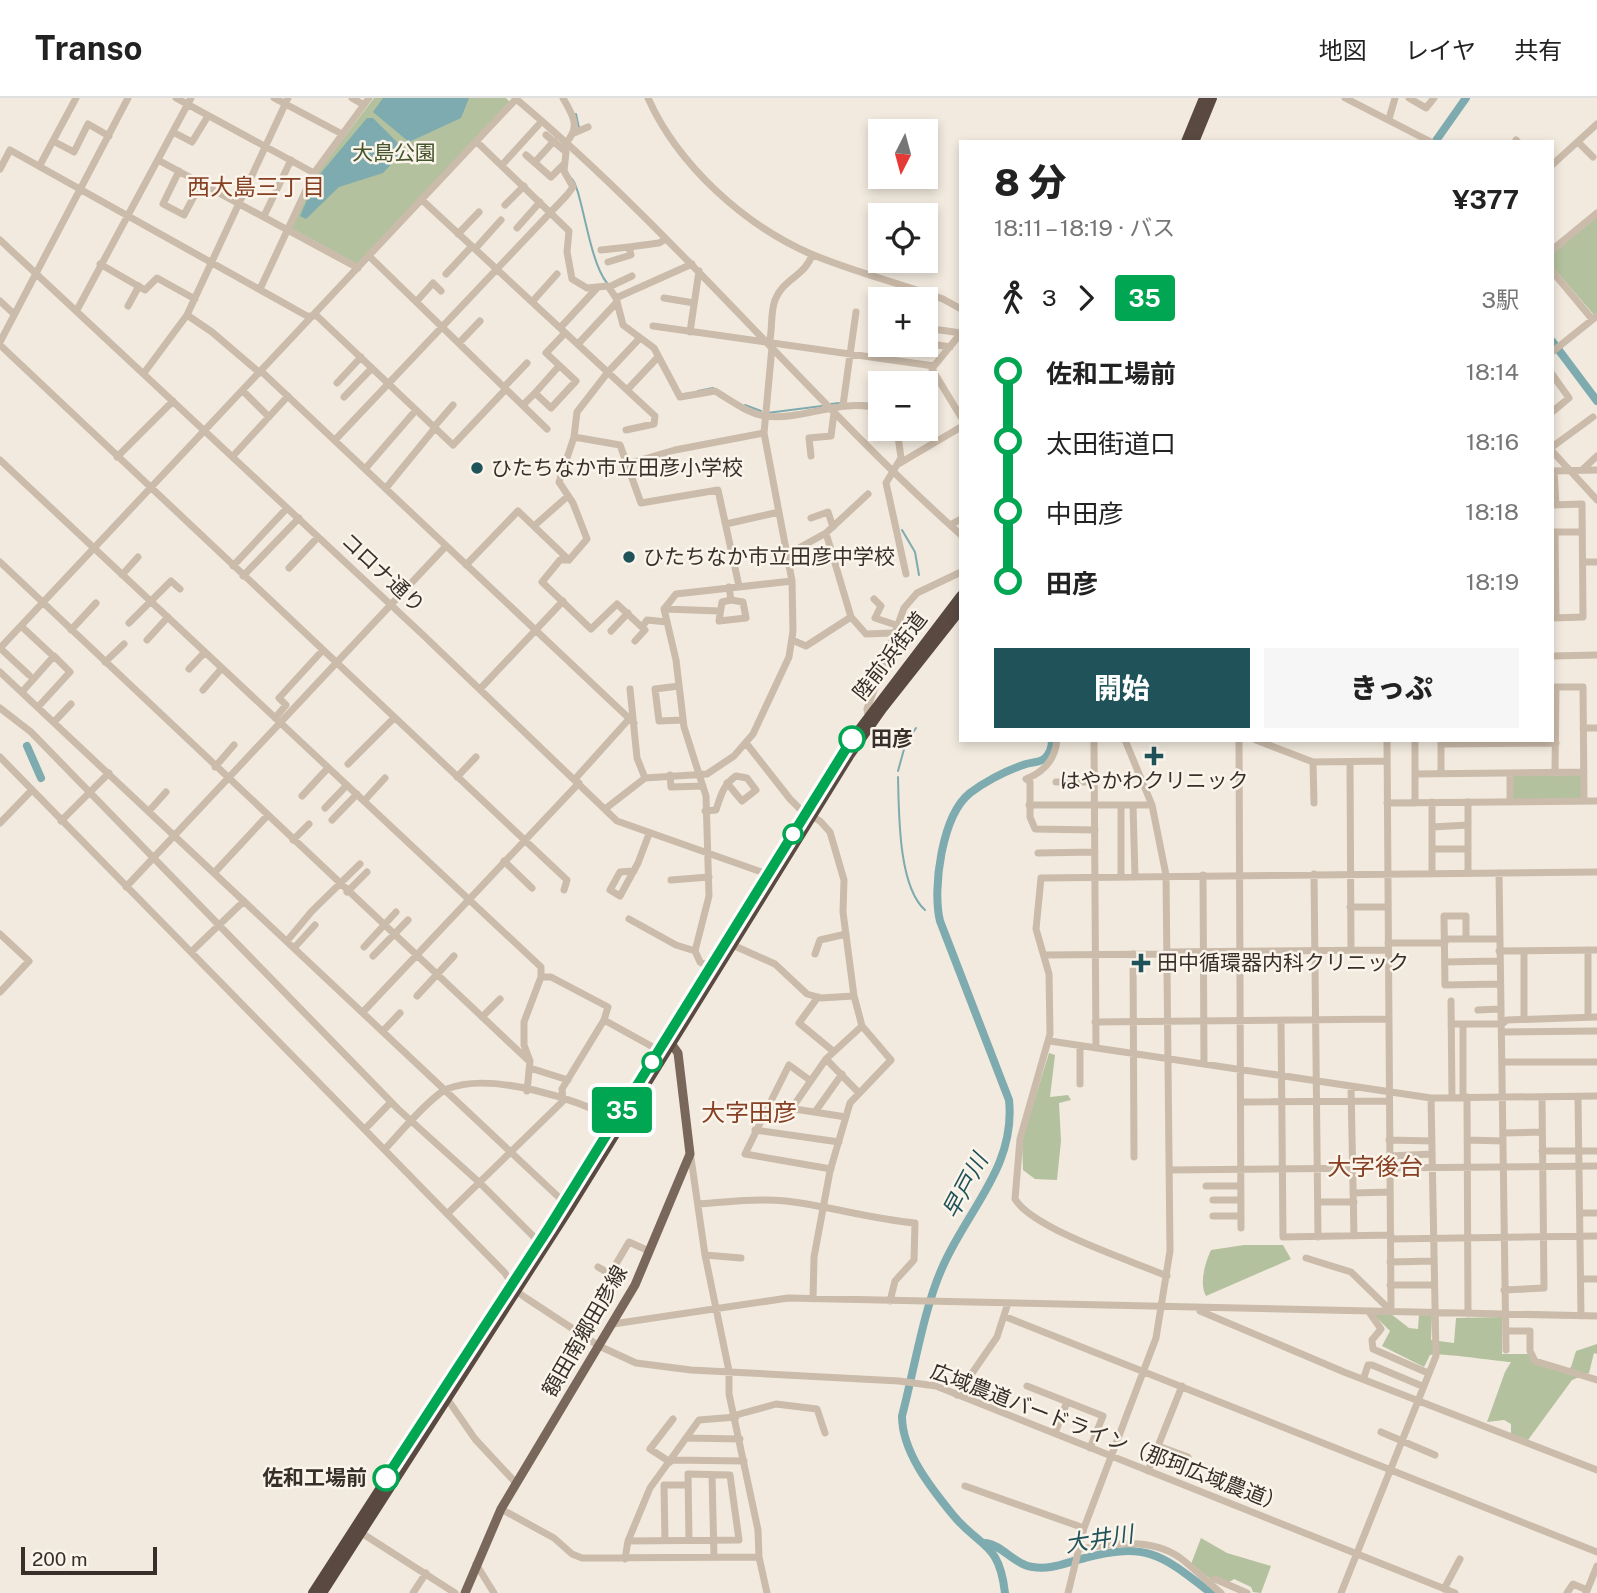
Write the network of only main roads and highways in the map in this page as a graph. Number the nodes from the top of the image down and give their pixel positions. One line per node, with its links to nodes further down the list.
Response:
1 (1203, 98): 3 (highway)
2 (1212, 98): 4 (highway)
3 (1187, 140)
4 (1195, 140)
5 (959, 599): 7 (highway, 陸前浜街道)
6 (959, 611): 7 (highway, 陸前浜街道)
7 (869, 720): 8 (highway, 陸前浜街道)
8 (729, 944): 9 (highway, 陸前浜街道); 9 (highway, 陸前浜街道)
9 (669, 1040): 10 (highway, 陸前浜街道); 14 (main road, 額田南郷田彦線)
10 (567, 1205): 11 (highway, 陸前浜街道); 11 (highway, 陸前浜街道)
11 (514, 1286): 12 (highway, 陸前浜街道); 13 (highway, 陸前浜街道)
12 (313, 1593)
13 (322, 1593)
14 (465, 1593)

